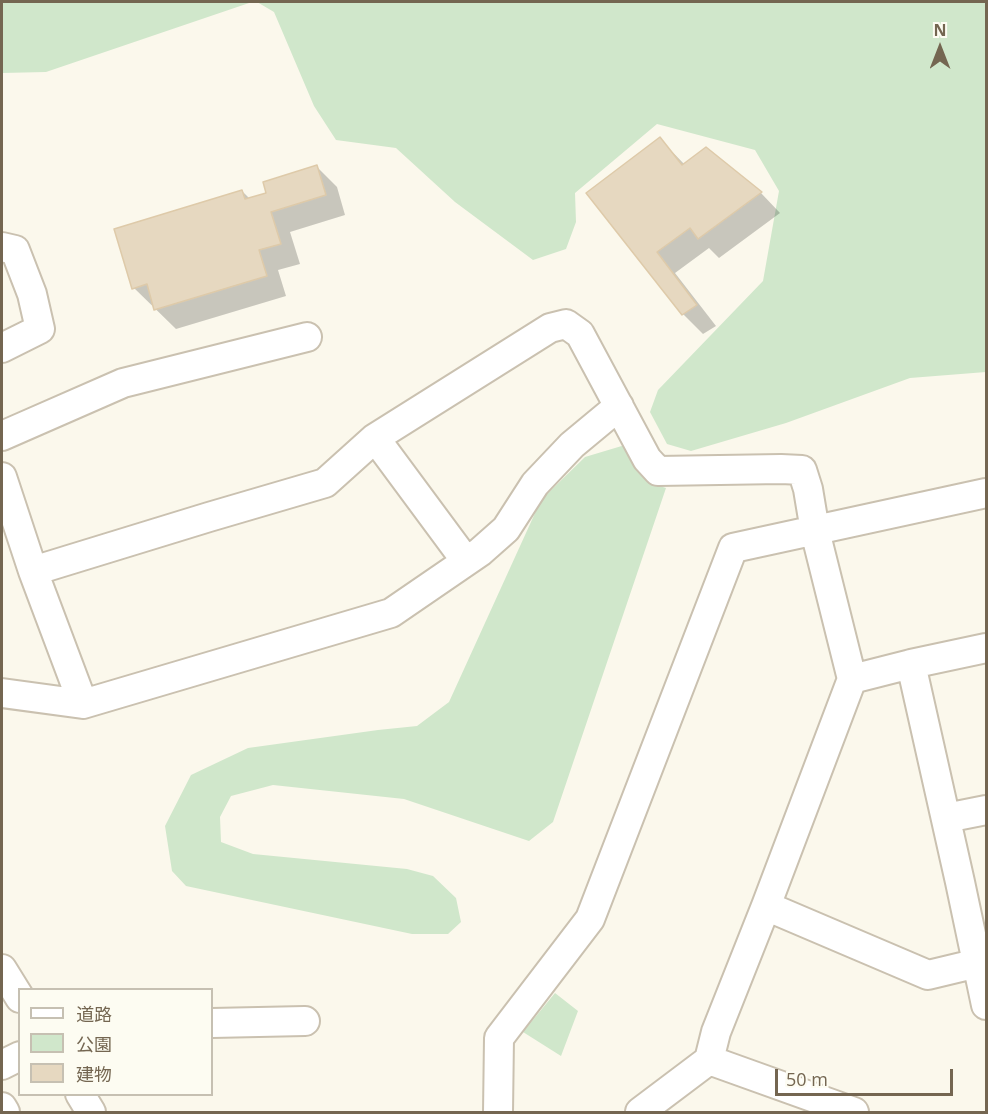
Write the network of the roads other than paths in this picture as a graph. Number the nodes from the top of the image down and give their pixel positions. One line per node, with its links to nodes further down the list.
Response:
1 (2, 247): 3 (street)
2 (307, 337): 5 (street)
3 (2, 348)
4 (619, 406): 6 (street); 9 (street); 10 (street)
5 (2, 436)
6 (375, 438): 10 (street); 11 (street)
7 (2, 477): 11 (street)
8 (987, 493): 9 (street)
9 (815, 531): 14 (street); 33 (street)
10 (466, 561): 16 (street)
11 (33, 571): 16 (street)
12 (987, 648): 13 (street)
13 (911, 664): 14 (street); 18 (street)
14 (852, 679): 19 (street)
15 (2, 693): 16 (street)
16 (83, 704)
17 (987, 810): 18 (street)
18 (946, 818): 20 (street)
19 (766, 906): 20 (street); 27 (street)
20 (978, 963): 23 (street)
21 (2, 969): 22 (street)
22 (18, 995)
23 (987, 1005)
24 (305, 1021): 25 (street)
25 (213, 1023)
26 (18, 1057): 28 (street)
27 (709, 1060): 34 (street); 35 (street)
28 (2, 1065)
29 (81, 1096): 32 (street)
30 (2, 1107): 31 (street)
31 (5, 1113)
32 (91, 1113)
33 (498, 1113)
34 (640, 1113)
35 (854, 1113)

